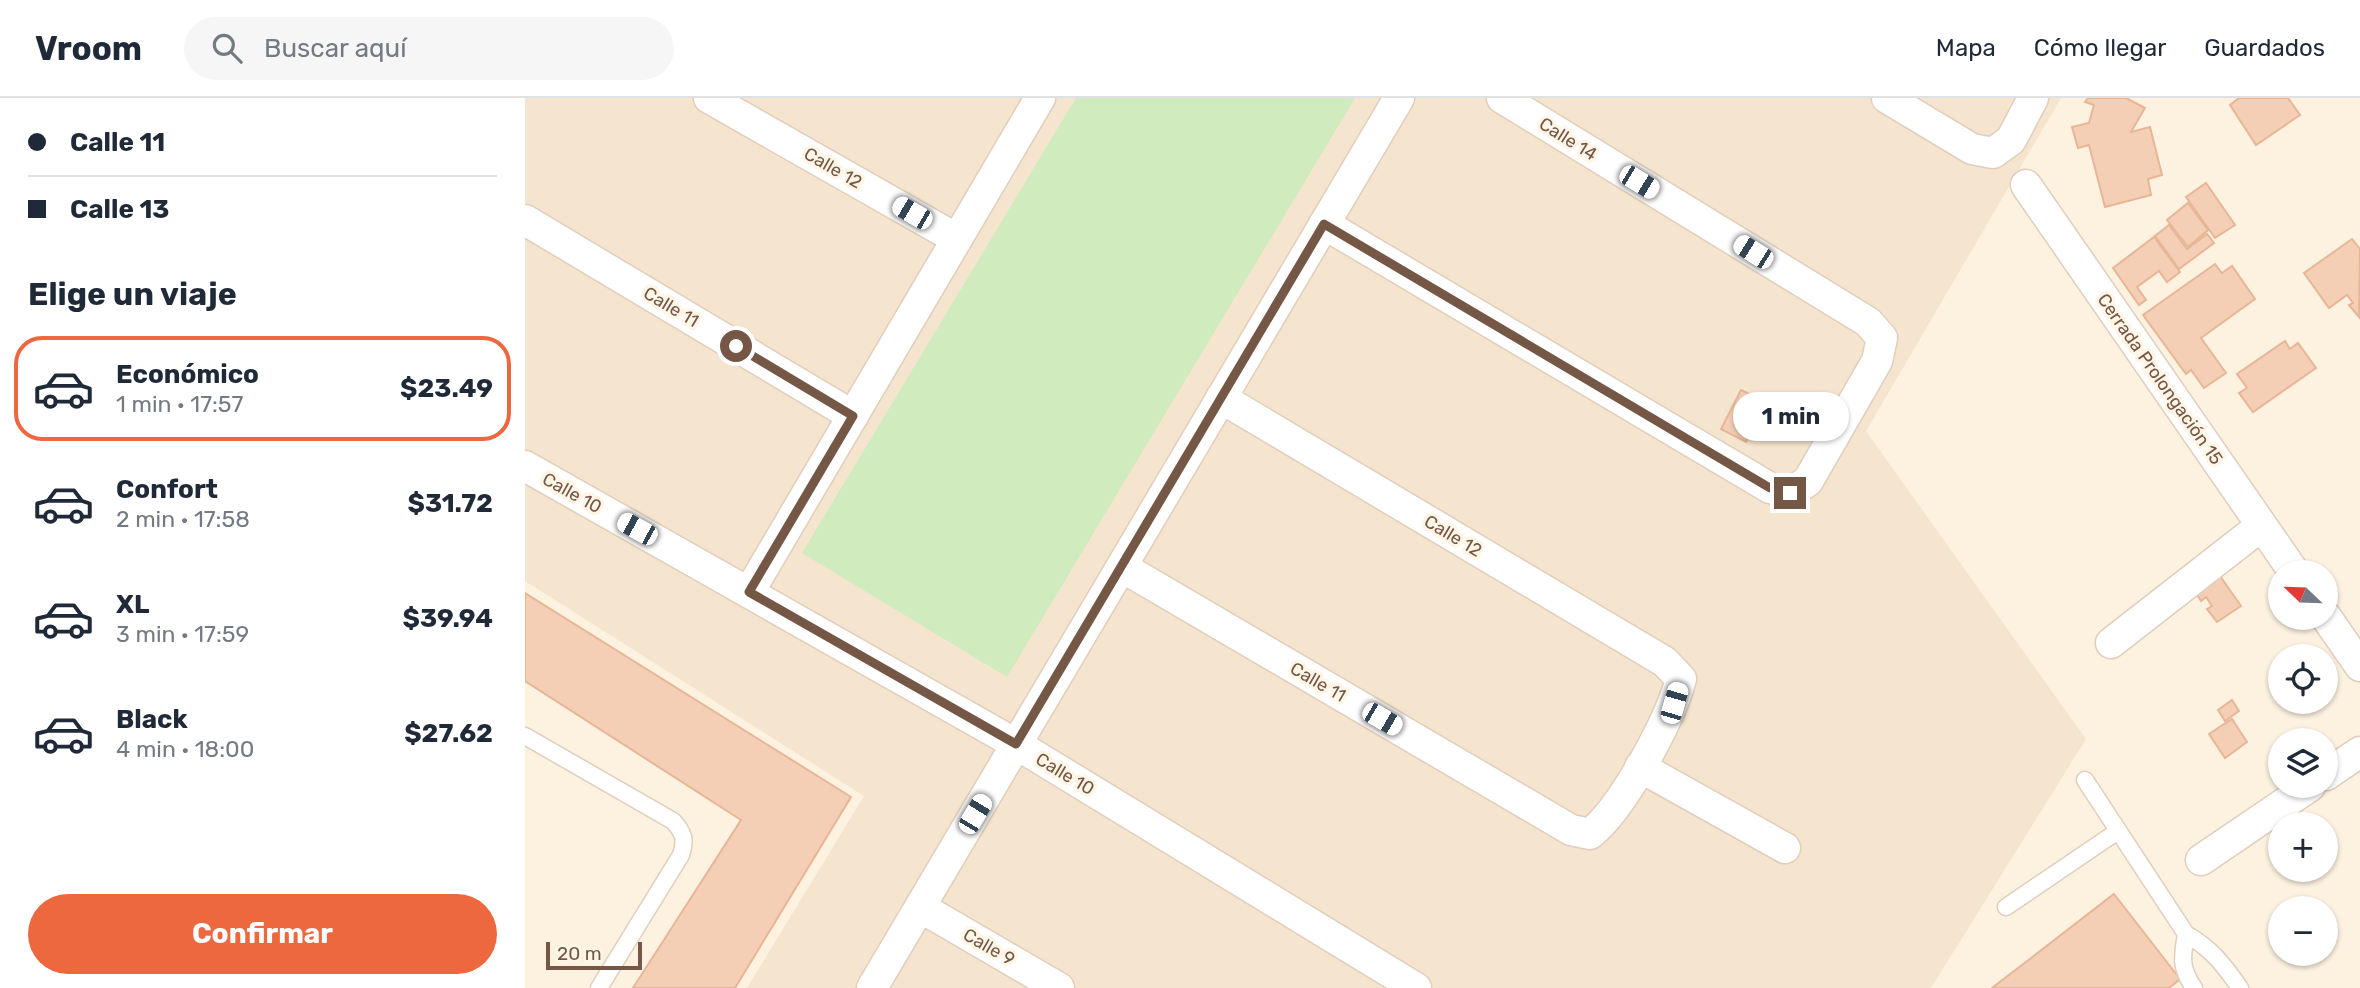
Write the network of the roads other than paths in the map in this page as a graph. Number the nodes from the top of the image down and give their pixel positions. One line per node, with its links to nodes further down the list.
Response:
1 (709, 98): 10 (street, Calle 12)
2 (1040, 98): 10 (street)
3 (1399, 98): 9 (street)
4 (1502, 98): 9 (street, Calle 14)
5 (1887, 98): 6 (street)
6 (2033, 98)
7 (2026, 185): 14 (street, Cerrada Prolongación 15)
8 (525, 220): 12 (street, Calle 11)
9 (1324, 224): 11 (street)
10 (957, 239): 12 (street)
11 (1221, 398): 16 (street); 24 (street, Calle 12)
12 (853, 416): 17 (street)
13 (525, 466): 17 (street, Calle 10)
14 (2261, 526): 15 (street, Cerrada Prolongación 15); 19 (street)
15 (2285, 560)
16 (1122, 566): 22 (street); 24 (street, Calle 11)
17 (749, 592): 22 (street, Calle 10)
18 (2335, 630): 20 (street)
19 (2111, 643)
20 (2360, 666)
21 (525, 736): 34 (lane)
22 (1016, 744): 31 (street); 37 (street, Calle 10)
23 (2360, 752): 25 (street)
24 (1640, 767): 29 (street)
25 (2338, 767)
26 (2085, 780): 28 (lane)
27 (2292, 798): 30 (street)
28 (2118, 831): 32 (lane); 33 (lane)
29 (1785, 848)
30 (2201, 860)
31 (920, 907): 35 (street); 36 (street, Calle 9)
32 (2006, 907)
33 (2186, 934): 38 (lane); 39 (lane)
34 (599, 988)
35 (871, 988)
36 (1059, 988)
37 (1416, 988)
38 (2194, 988)
39 (2241, 988)

